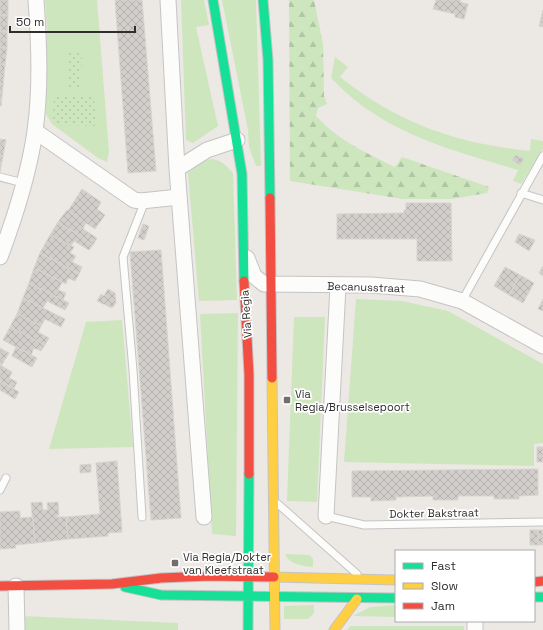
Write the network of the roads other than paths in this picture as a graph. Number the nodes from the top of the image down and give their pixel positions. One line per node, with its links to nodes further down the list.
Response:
1 (36, 0): 5 (street)
2 (168, 0): 8 (street)
3 (213, 0): 6 (main road, Via Regia)
4 (265, 2): 17 (main road)
5 (35, 131): 10 (street); 14 (street)
6 (237, 140): 8 (street); 15 (main road, Via Regia)
7 (543, 156): 11 (lane)
8 (177, 169): 12 (street)
9 (0, 177): 10 (lane)
10 (23, 183): 16 (street)
11 (521, 193): 13 (lane); 19 (lane)
12 (179, 197): 14 (street); 26 (street)
13 (543, 200)
14 (145, 201): 25 (lane)
15 (243, 248): 17 (street); 28 (main road, Via Regia)
16 (0, 257)
17 (271, 285): 18 (street, Becanusstraat); 23 (main road)
18 (338, 286): 19 (street, Becanusstraat); 24 (street)
19 (462, 301): 20 (street, Becanusstraat)
20 (543, 346)
21 (6, 478): 22 (lane)
22 (0, 490)
23 (275, 501): 29 (main road); 30 (lane)
24 (326, 516): 27 (lane, Dokter Bakstraat)
25 (142, 517)
26 (204, 517)
27 (543, 522)
28 (247, 576): 29 (main road); 32 (main road); 35 (main road, Via Regia)
29 (274, 576): 30 (main road); 36 (main road)
30 (363, 580): 31 (main road)
31 (395, 580)
32 (112, 584): 34 (main road); 35 (main road)
33 (0, 586): 34 (main road)
34 (16, 586): 39 (street)
35 (248, 596): 36 (main road); 40 (main road, Via Regia)
36 (275, 597): 38 (main road); 41 (main road)
37 (395, 598): 38 (main road)
38 (357, 599): 42 (main road)
39 (17, 630)
40 (248, 630)
41 (275, 630)
42 (334, 630)

